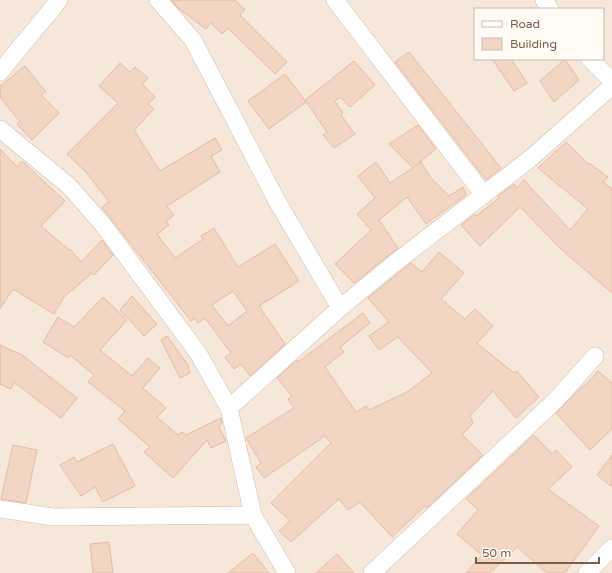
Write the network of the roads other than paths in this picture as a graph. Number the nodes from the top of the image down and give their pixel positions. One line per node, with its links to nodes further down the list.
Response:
1 (59, 0): 5 (street)
2 (158, 0): 10 (street)
3 (336, 0): 9 (street)
4 (591, 60): 6 (street)
5 (0, 72)
6 (612, 81)
7 (612, 86): 9 (street)
8 (0, 128): 12 (street)
9 (484, 195): 10 (street)
10 (340, 308): 12 (street)
11 (595, 356): 17 (street)
12 (229, 408): 14 (street)
13 (0, 509): 14 (street)
14 (253, 515): 16 (street)
15 (612, 548): 18 (street)
16 (287, 573)
17 (372, 573)
18 (587, 573)

